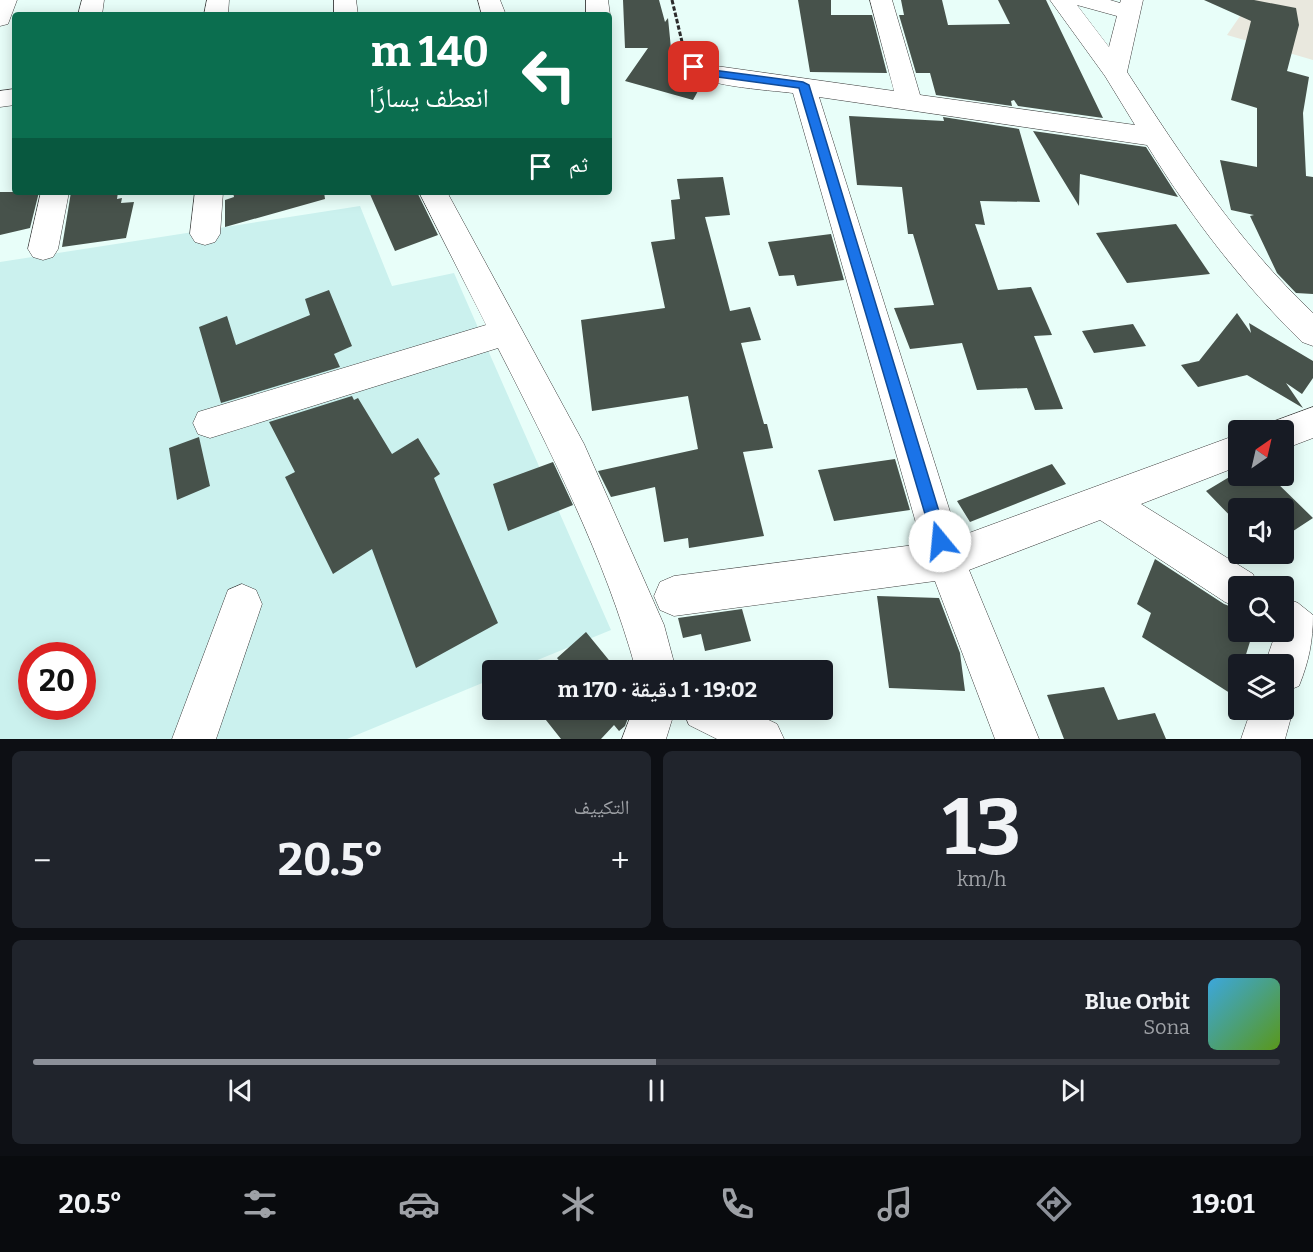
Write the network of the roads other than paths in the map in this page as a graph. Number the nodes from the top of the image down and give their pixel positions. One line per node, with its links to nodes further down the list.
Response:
1 (6, 0): 6 (street)
2 (880, 0): 10 (street)
3 (1061, 0): 8 (street)
4 (1083, 0): 5 (street)
5 (1130, 6): 8 (street)
6 (0, 19)
7 (694, 67): 9 (street)
8 (1115, 72): 11 (street)
9 (803, 85): 10 (street); 24 (street)
10 (909, 101): 11 (street)
11 (1156, 137): 18 (street)
12 (54, 195): 16 (street)
13 (209, 195): 15 (street)
14 (435, 195): 17 (street)
15 (205, 234)
16 (43, 249)
17 (506, 332): 20 (street); 30 (street)
18 (1313, 333)
19 (1313, 422): 21 (street)
20 (210, 423)
21 (1294, 429)
22 (1228, 454): 23 (street)
23 (1104, 501): 24 (street); 25 (street)
24 (946, 560): 26 (street); 37 (street)
25 (1228, 581)
26 (674, 596)
27 (242, 604): 34 (street)
28 (1294, 624): 29 (street)
29 (1294, 640)
30 (653, 660)
31 (651, 720): 35 (street)
32 (724, 720): 36 (street)
33 (1269, 720): 38 (street)
34 (194, 739)
35 (644, 739)
36 (762, 739)
37 (1017, 739)
38 (1263, 739)

